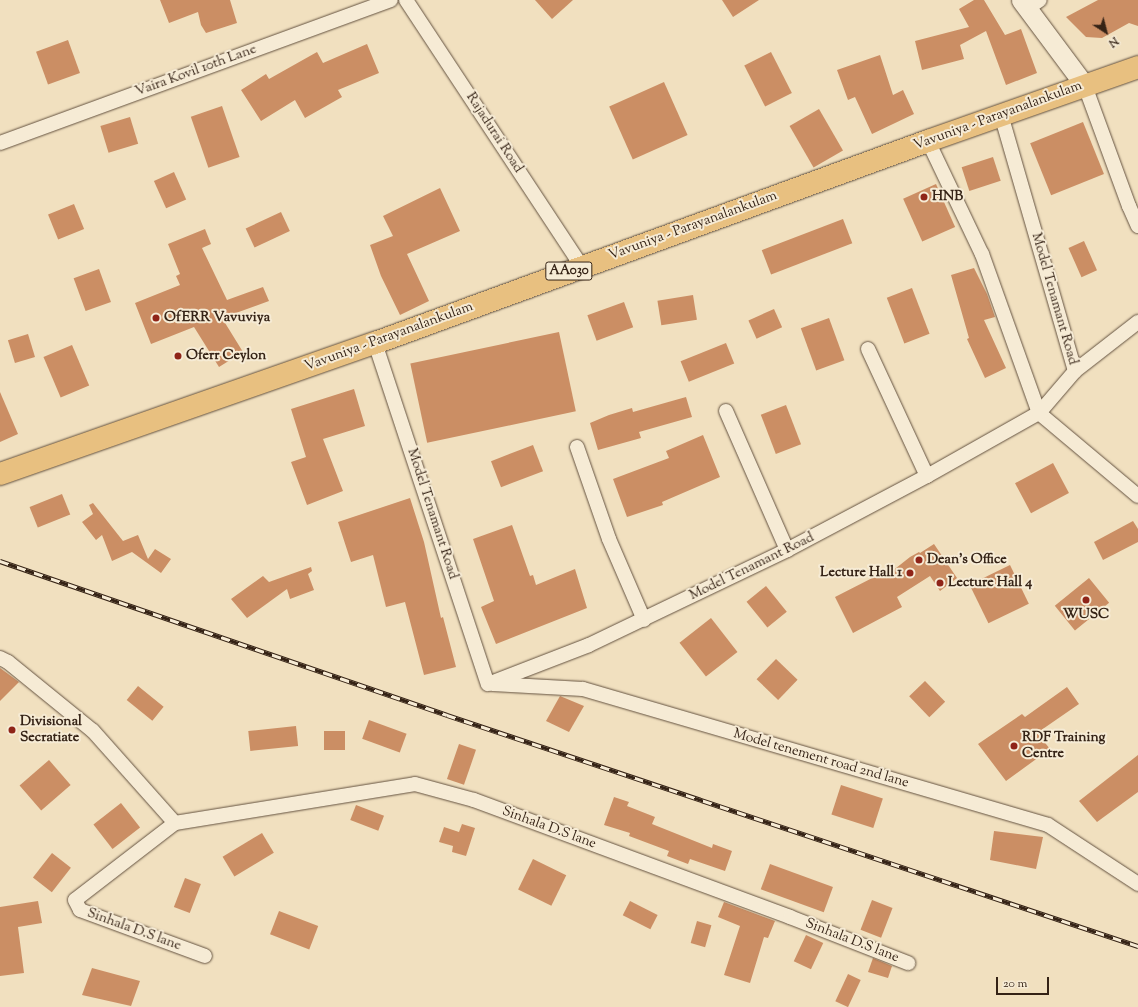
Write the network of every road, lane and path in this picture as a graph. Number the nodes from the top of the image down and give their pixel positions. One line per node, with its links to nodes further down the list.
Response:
1 (391, 0): 8 (street, Vaira Kovil 10th Lane)
2 (406, 0): 10 (street, Rajadurai Road)
3 (1030, 3): 5 (main road)
4 (1138, 67): 5 (highway, Vavuniya - Parayanalankulam / AA030)
5 (1085, 86): 6 (highway, Vavuniya - Parayanalankulam / AA030); 9 (street)
6 (1001, 115): 7 (highway, Vavuniya - Parayanalankulam / AA030); 14 (street, Model Tenamant Road)
7 (928, 141): 10 (highway, Vavuniya - Parayanalankulam / AA030); 16 (street)
8 (0, 143)
9 (1138, 226)
10 (582, 267): 12 (highway, Vavuniya - Parayanalankulam / AA030)
11 (1138, 322): 14 (street)
12 (375, 343): 18 (highway, Vavuniya - Parayanalankulam / AA030); 24 (street, Model Tenamant Road)
13 (868, 349): 19 (street)
14 (1075, 371): 16 (street, Model Tenamant Road)
15 (726, 411): 21 (street)
16 (1039, 413): 19 (street, Model Tenamant Road); 20 (street)
17 (577, 447): 22 (street)
18 (0, 474)
19 (927, 476): 21 (street, Model Tenamant Road)
20 (1138, 496)
21 (787, 550): 22 (street, Model Tenamant Road)
22 (644, 620): 24 (street, Model Tenamant Road)
23 (0, 658): 25 (street)
24 (488, 684): 26 (street, Model tenement road 2nd lane)
25 (175, 823): 27 (street, Sinhala D.S lane); 28 (street, Sinhala D.S lane)
26 (1138, 884)
27 (205, 956)
28 (908, 963)

